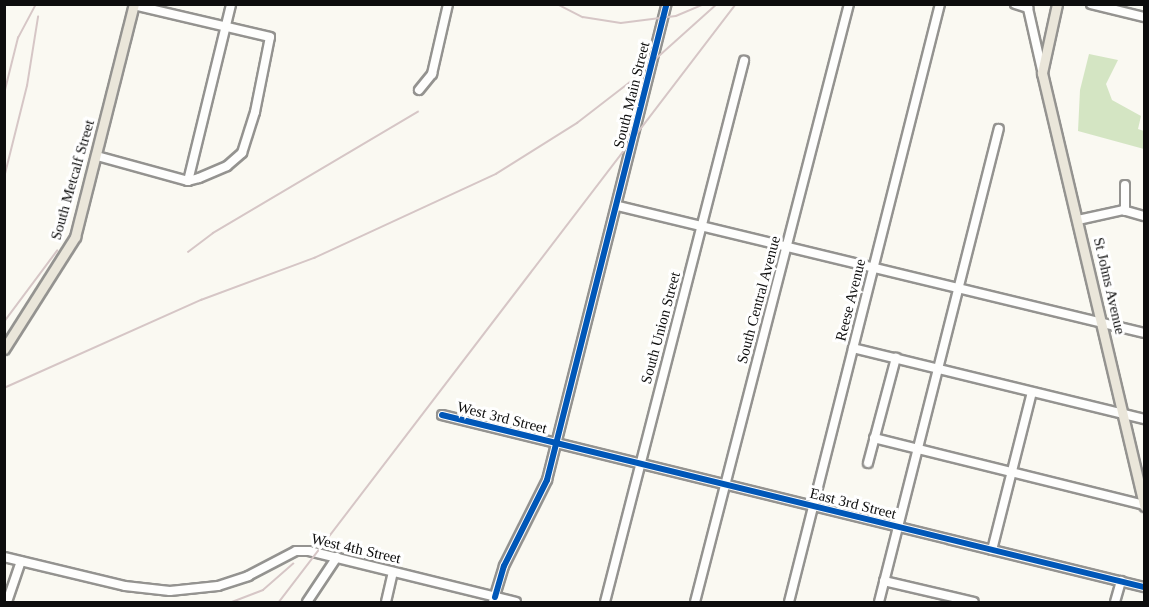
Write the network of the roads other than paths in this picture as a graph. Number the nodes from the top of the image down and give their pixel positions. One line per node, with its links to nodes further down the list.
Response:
1 (231, 4): 12 (street)
2 (448, 4): 15 (street)
3 (668, 4): 20 (street, South Main Street)
4 (849, 4): 25 (street, South Central Avenue)
5 (940, 4): 26 (street, Reese Avenue)
6 (1015, 4): 10 (street)
7 (1058, 4): 14 (main road)
8 (1091, 4): 11 (street)
9 (134, 5): 12 (street); 17 (main road, South Metcalf Street)
10 (1028, 6): 14 (street)
11 (1144, 17)
12 (225, 27): 18 (street); 18 (street)
13 (744, 61): 24 (street, South Union Street)
14 (1042, 73): 23 (main road, St Johns Avenue)
15 (419, 90)
16 (999, 129): 27 (street)
17 (97, 156): 18 (street); 30 (main road, South Metcalf Street)
18 (188, 181)
19 (1125, 185): 21 (street)
20 (618, 206): 24 (street); 39 (street, South Main Street)
21 (1125, 211): 22 (street); 23 (street)
22 (1144, 216)
23 (1078, 220): 28 (main road, St Johns Avenue)
24 (702, 225): 25 (street); 42 (street, South Union Street)
25 (788, 246): 26 (street); 44 (street, South Central Avenue)
26 (873, 267): 27 (street); 31 (street, Reese Avenue)
27 (959, 288): 28 (street); 33 (street)
28 (1101, 322): 29 (street); 36 (main road, St Johns Avenue)
29 (1144, 333)
30 (7, 345)
31 (853, 348): 32 (street); 46 (street, Reese Avenue)
32 (896, 358): 33 (street); 38 (street)
33 (938, 368): 34 (street); 40 (street)
34 (1032, 392): 36 (street); 43 (street)
35 (442, 415): 39 (street, West 3rd Street)
36 (1124, 415): 37 (street); 45 (main road, St Johns Avenue)
37 (1144, 419)
38 (874, 438): 40 (street); 41 (street)
39 (556, 444): 42 (street, East 3rd Street); 56 (street, South Main Street)
40 (918, 448): 43 (street); 47 (street)
41 (868, 463)
42 (639, 464): 44 (street, East 3rd Street); 61 (street, South Union Street)
43 (1012, 471): 45 (street); 48 (street)
44 (724, 484): 46 (street, East 3rd Street); 62 (street, South Central Avenue)
45 (1144, 505)
46 (813, 506): 47 (street, East 3rd Street); 63 (street, Reese Avenue)
47 (899, 527): 48 (street, East 3rd Street); 53 (street)
48 (992, 550): 54 (street, East 3rd Street)
49 (4, 557): 51 (street, West 4th Street)
50 (337, 557): 51 (street, West 4th Street); 52 (street, West 4th Street); 58 (street)
51 (21, 561): 57 (street)
52 (393, 572): 56 (street, West 4th Street); 59 (street)
53 (885, 581): 64 (street); 65 (street)
54 (1121, 581): 55 (street, East 3rd Street); 66 (street)
55 (1144, 587)
56 (494, 600): 60 (street, West 4th Street)
57 (7, 603)
58 (308, 603)
59 (386, 603)
60 (516, 603)
61 (605, 603)
62 (695, 603)
63 (789, 603)
64 (879, 603)
65 (974, 603)
66 (1115, 603)

